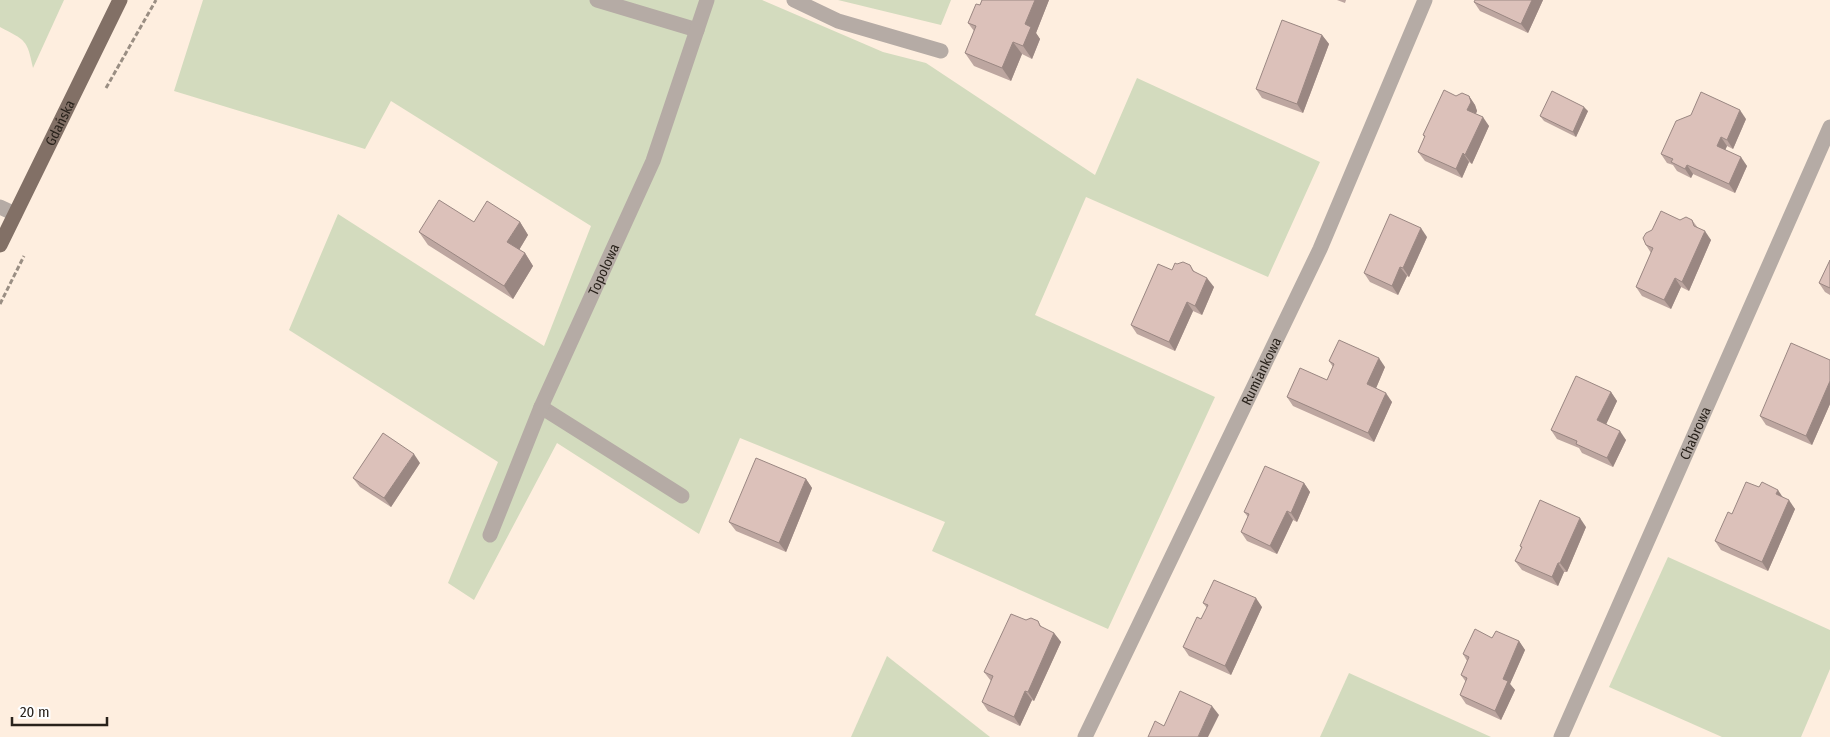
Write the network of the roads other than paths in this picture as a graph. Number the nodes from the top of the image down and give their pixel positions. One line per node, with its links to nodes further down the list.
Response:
1 (120, 0): 10 (main road, Gdańska)
2 (597, 0): 6 (street)
3 (707, 0): 6 (street, Topolowa)
4 (794, 0): 7 (street)
5 (1424, 0): 15 (street, Rumiankowa)
6 (697, 30): 12 (street, Topolowa)
7 (941, 51)
8 (1830, 128): 16 (street, Chabrowa)
9 (0, 207): 10 (street)
10 (15, 214): 11 (main road, Gdańska)
11 (0, 245)
12 (541, 406): 13 (street); 14 (street, Topolowa)
13 (682, 496)
14 (490, 535)
15 (1085, 737)
16 (1560, 737)

